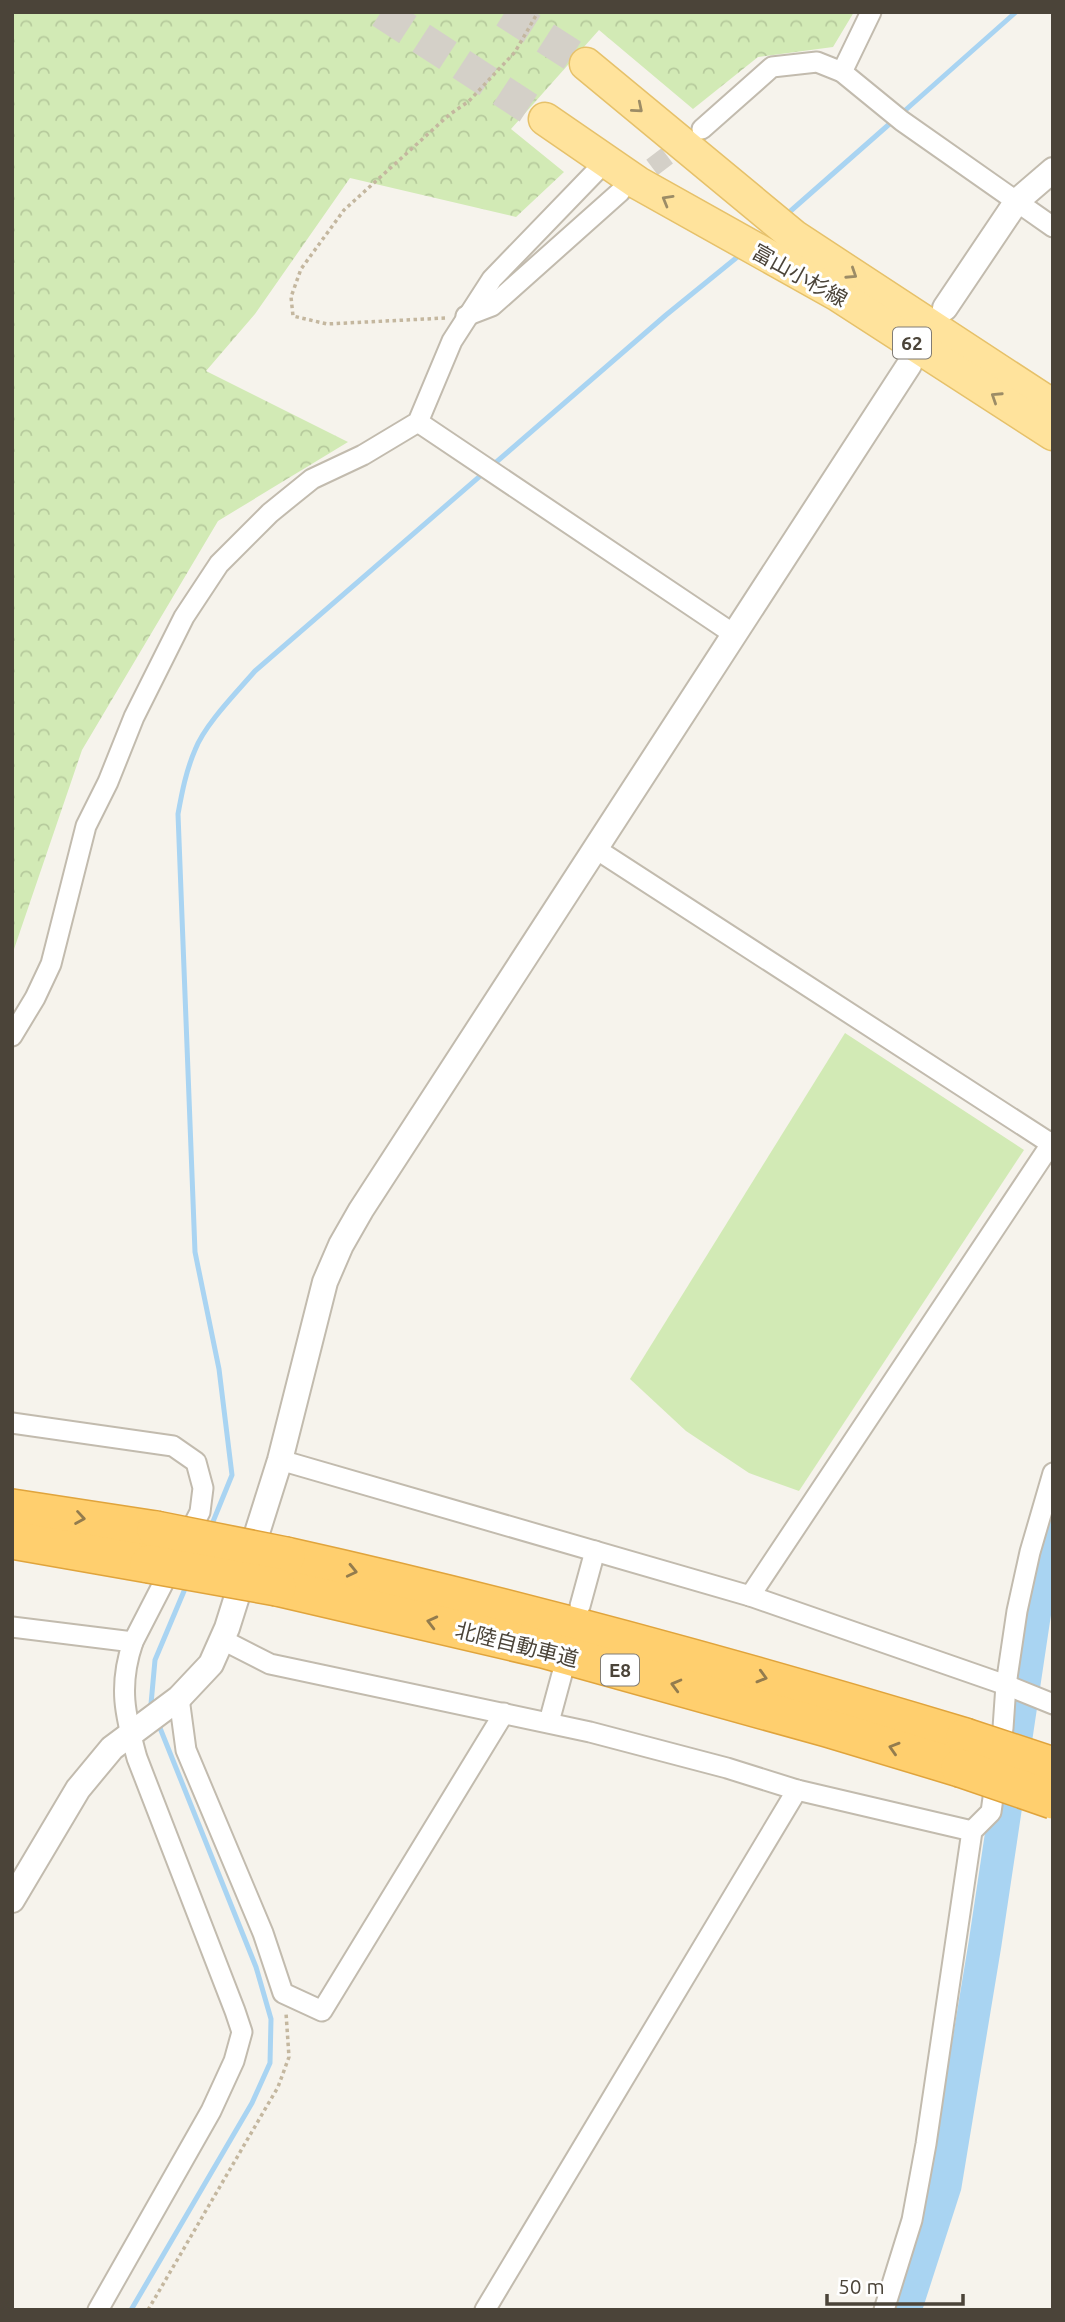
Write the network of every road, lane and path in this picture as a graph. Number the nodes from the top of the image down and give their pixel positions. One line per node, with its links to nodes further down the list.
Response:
1 (538, 12): 13 (path)
2 (871, 12): 4 (street)
3 (586, 64): 15 (main road, 富山小杉線 / 62, one-way to 15)
4 (842, 72): 6 (street); 10 (street)
5 (545, 119): 7 (main road, 富山小杉線 / 62)
6 (702, 129)
7 (606, 161): 13 (street); 17 (main road, 富山小杉線 / 62, one-way to 7)
8 (1053, 170): 10 (street)
9 (620, 192): 13 (street)
10 (1017, 201): 11 (street); 12 (street)
11 (1053, 227)
12 (945, 308)
13 (466, 317): 16 (street)
14 (909, 365): 18 (street)
15 (1053, 406)
16 (418, 422): 18 (street); 20 (street)
17 (1053, 434)
18 (735, 635): 19 (street)
19 (596, 849): 21 (street); 23 (street)
20 (12, 1035)
21 (1052, 1143): 29 (street)
22 (12, 1423): 33 (street)
23 (280, 1460): 28 (street); 32 (street)
24 (1053, 1473): 35 (street)
25 (12, 1508): 27 (highway, 北陸自動車道 / E8, one-way to 27)
26 (12, 1540): 27 (highway, 北陸自動車道 / E8)
27 (152, 1547): 41 (highway, 北陸自動車道 / E8, bridge)
28 (595, 1551): 29 (street); 30 (street)
29 (750, 1596): 35 (street)
30 (580, 1606)
31 (12, 1626): 33 (street)
32 (221, 1639): 36 (street); 38 (street)
33 (133, 1642): 40 (street)
34 (562, 1674): 39 (street)
35 (1009, 1687): 37 (street); 45 (street)
36 (179, 1699): 40 (street); 47 (street)
37 (1047, 1702)
38 (504, 1713): 39 (street); 47 (street)
39 (549, 1723): 43 (street)
40 (137, 1730): 46 (street); 48 (street)
41 (962, 1753): 42 (highway, 北陸自動車道 / E8, bridge); 44 (highway, 北陸自動車道 / E8, bridge)
42 (1053, 1766)
43 (797, 1790): 45 (street); 50 (street)
44 (1053, 1800)
45 (972, 1831): 51 (street)
46 (12, 1900)
47 (283, 1993): 49 (path)
48 (98, 2310)
49 (148, 2310)
50 (485, 2310)
51 (884, 2310)

